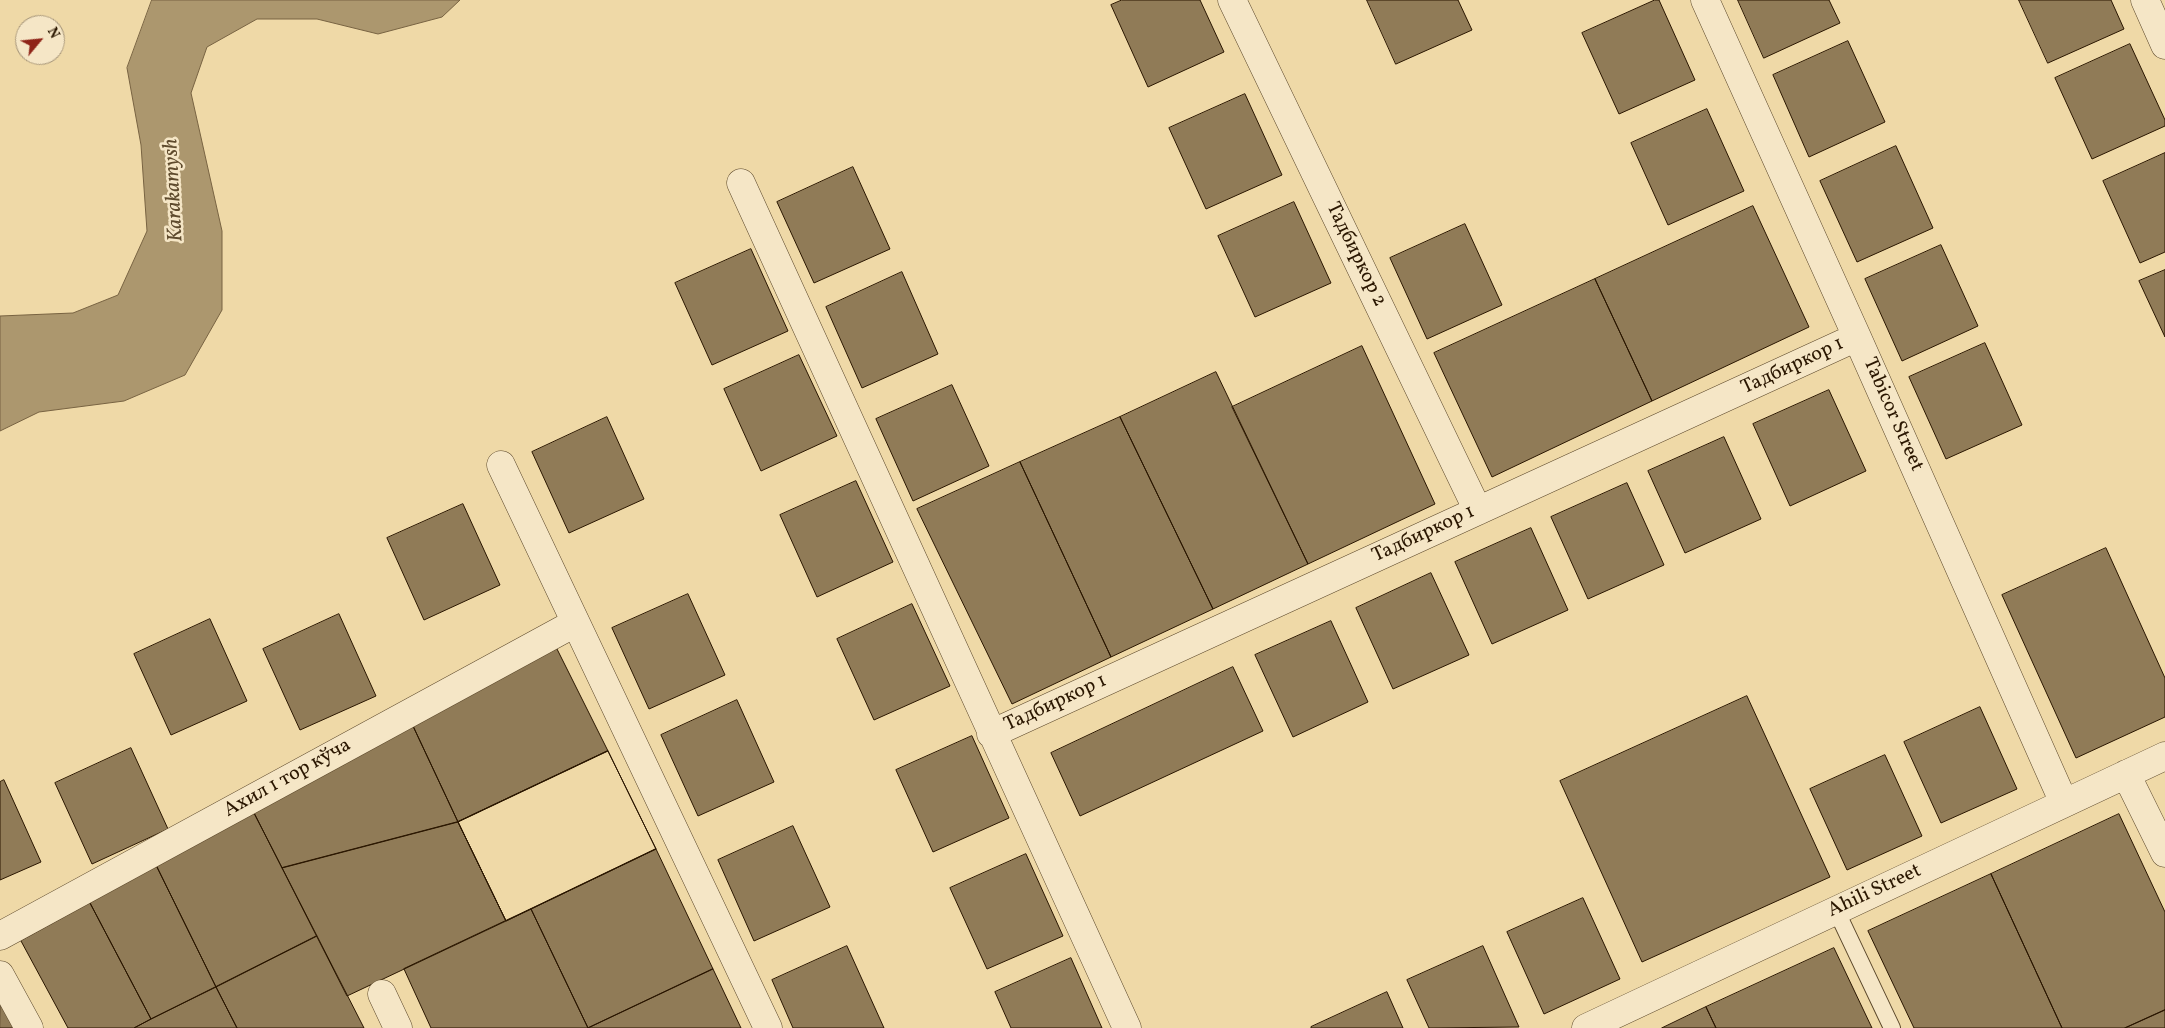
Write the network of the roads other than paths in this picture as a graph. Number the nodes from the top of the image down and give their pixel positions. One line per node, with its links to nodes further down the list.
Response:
1 (1232, 0): 8 (street, Тадбиркор 2)
2 (1705, 0): 6 (street, Tabicor Street)
3 (2145, 0): 4 (street)
4 (2165, 45)
5 (741, 183): 10 (street)
6 (1857, 338): 8 (street, Тадбиркор 1); 13 (street, Tabicor Street)
7 (501, 465): 9 (street)
8 (1478, 511): 10 (street, Тадбиркор 1)
9 (576, 623): 16 (street, Ахил 1 тор кўча); 21 (street)
10 (991, 734): 22 (street)
11 (2165, 756): 12 (street, Ahili Street)
12 (2126, 774): 13 (street, Ahili Street); 14 (street)
13 (2064, 803): 15 (street, Ahili Street)
14 (2165, 853)
15 (1836, 910): 23 (street, Ahili Street); 24 (lane)
16 (0, 936)
17 (0, 975): 19 (street)
18 (382, 994): 20 (street)
19 (29, 1028)
20 (398, 1028)
21 (768, 1028)
22 (1127, 1028)
23 (1586, 1028)
24 (1892, 1028)

